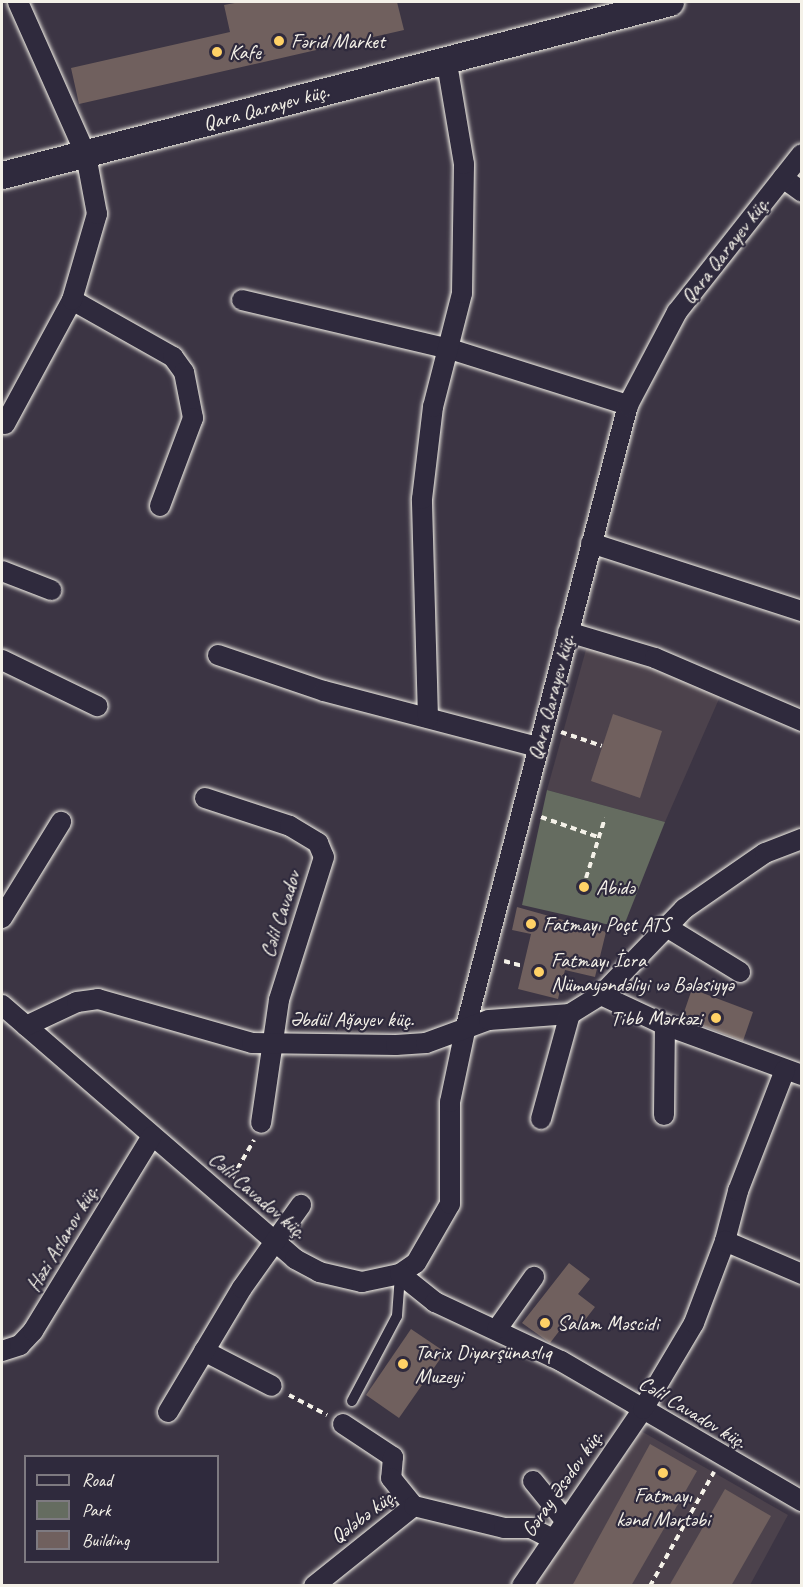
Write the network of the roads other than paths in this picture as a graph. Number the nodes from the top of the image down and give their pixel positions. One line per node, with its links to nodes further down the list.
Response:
1 (18, 2): 5 (street)
2 (670, 2): 3 (street, Qara Qarayev küç.)
3 (446, 58): 5 (street, Qara Qarayev küç.); 11 (street)
4 (801, 154): 7 (street, Qara Qarayev küç.)
5 (86, 155): 6 (street, Qara Qarayev küç.); 9 (street)
6 (2, 175)
7 (783, 178): 8 (street); 12 (street, Qara Qarayev küç.)
8 (801, 192)
9 (72, 300): 13 (street); 14 (street)
10 (242, 300): 11 (street)
11 (450, 349): 12 (street); 23 (street)
12 (628, 405): 15 (street, Qara Qarayev küç.)
13 (5, 424)
14 (160, 507)
15 (591, 543): 18 (street); 19 (street, Qara Qarayev küç.)
16 (2, 571): 17 (street)
17 (51, 590)
18 (801, 611)
19 (568, 632): 24 (street); 25 (street, Qara Qarayev küç.)
20 (218, 655): 23 (street)
21 (2, 660): 22 (street)
22 (97, 706)
23 (428, 718): 25 (street)
24 (801, 721)
25 (538, 747): 37 (street, Qara Qarayev küç.)
26 (205, 798): 38 (street, Cəlil Cavadov)
27 (61, 822): 29 (street)
28 (801, 839): 30 (street, Əbdül Ağayev küç.)
29 (2, 918)
30 (665, 926): 31 (street); 32 (street, Əbdül Ağayev küç.)
31 (740, 972)
32 (601, 995): 34 (street, Əbdül Ağayev küç.); 35 (street)
33 (2, 1005): 36 (street, Cəlil Cavadov küç.)
34 (570, 1014): 37 (street, Əbdül Ağayev küç.); 41 (street)
35 (665, 1025): 39 (street); 40 (street)
36 (26, 1026): 38 (street, Əbdül Ağayev küç.); 43 (street, Cəlil Cavadov küç.)
37 (466, 1026): 38 (street, Əbdül Ağayev küç.); 47 (street, Qara Qarayev küç.)
38 (273, 1043): 42 (street, Cəlil Cavadov)
39 (793, 1072): 45 (street, Gəray Əsədov küç.)
40 (664, 1115)
41 (541, 1119)
42 (261, 1123)
43 (152, 1136): 46 (street, Cəlil Cavadov küç.); 51 (street, Həzi Aslanov küç.)
44 (302, 1205): 46 (street)
45 (725, 1241): 48 (street); 55 (street, Gəray Əsədov küç.)
46 (275, 1245): 47 (street, Cəlil Cavadov küç.); 52 (street)
47 (400, 1274): 50 (street, Cəlil Cavadov küç.); 54 (lane)
48 (801, 1274)
49 (534, 1277): 50 (street)
50 (497, 1329): 55 (street, Cəlil Cavadov küç.)
51 (2, 1351)
52 (204, 1351): 53 (street); 56 (street)
53 (272, 1386)
54 (352, 1401)
55 (643, 1409): 59 (street, Cəlil Cavadov küç.); 61 (street, Gəray Əsədov küç.)
56 (168, 1412)
57 (344, 1424): 60 (street)
58 (533, 1481): 61 (street)
59 (801, 1501)
60 (414, 1506): 62 (street, Qələbə küç.); 63 (street, Qələbə küç.)
61 (564, 1519): 62 (street, Gəray Əsədov küç.)
62 (551, 1538): 64 (street, Gəray Əsədov küç.)
63 (314, 1586)
64 (522, 1586)

